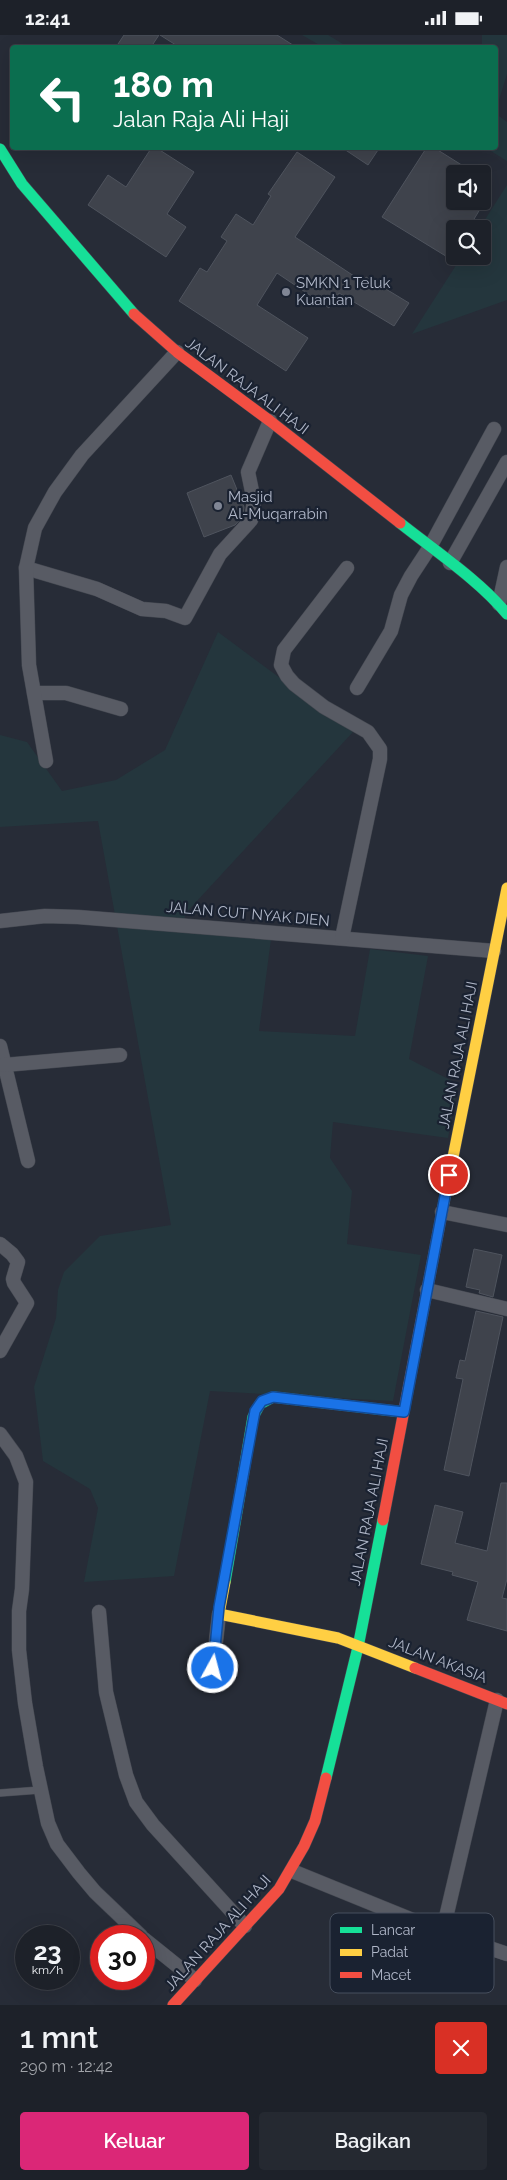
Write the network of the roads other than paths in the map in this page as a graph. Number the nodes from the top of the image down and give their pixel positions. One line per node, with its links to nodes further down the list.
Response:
1 (0, 149): 2 (street, JALAN RAJA ALI HAJI)
2 (177, 352): 3 (street, JALAN RAJA ALI HAJI); 9 (street)
3 (270, 421): 6 (street, JALAN RAJA ALI HAJI); 9 (street)
4 (494, 429): 6 (street)
5 (507, 462): 7 (street)
6 (430, 547): 7 (street, JALAN RAJA ALI HAJI); 12 (street)
7 (450, 563): 11 (street, JALAN RAJA ALI HAJI)
8 (507, 567): 11 (street)
9 (26, 568): 13 (street)
10 (347, 568): 18 (street)
11 (503, 609)
12 (357, 688)
13 (34, 693): 14 (street); 15 (street)
14 (121, 709)
15 (46, 761)
16 (507, 888): 19 (street, JALAN RAJA ALI HAJI)
17 (0, 921): 18 (street, JALAN CUT NYAK DIEN)
18 (342, 938): 19 (street, JALAN CUT NYAK DIEN)
19 (494, 951): 24 (street, JALAN RAJA ALI HAJI)
20 (0, 1046): 22 (street)
21 (120, 1055): 22 (street)
22 (4, 1065): 23 (street)
23 (28, 1161)
24 (442, 1212): 25 (street); 27 (street, JALAN RAJA ALI HAJI)
25 (507, 1225)
26 (0, 1244): 29 (street)
27 (426, 1290): 28 (street); 30 (street, JALAN RAJA ALI HAJI)
28 (507, 1309)
29 (0, 1351)
30 (404, 1412): 33 (street); 34 (street, JALAN RAJA ALI HAJI)
31 (0, 1434): 37 (street)
32 (99, 1612): 43 (street)
33 (219, 1614): 34 (street, JALAN AKASIA); 35 (street)
34 (358, 1647): 36 (street, JALAN AKASIA); 39 (street, JALAN RAJA ALI HAJI)
35 (211, 1686)
36 (502, 1702): 41 (street)
37 (40, 1790): 38 (lane); 42 (street)
38 (0, 1793)
39 (292, 1871): 40 (street); 43 (street, JALAN RAJA ALI HAJI)
40 (395, 1913)
41 (447, 1913)
42 (130, 1925)
43 (245, 1926): 47 (street, JALAN RAJA ALI HAJI)
44 (155, 1948): 47 (street)
45 (494, 1950): 46 (street)
46 (507, 1955)
47 (195, 1981): 48 (street, JALAN RAJA ALI HAJI)
48 (173, 2005)

